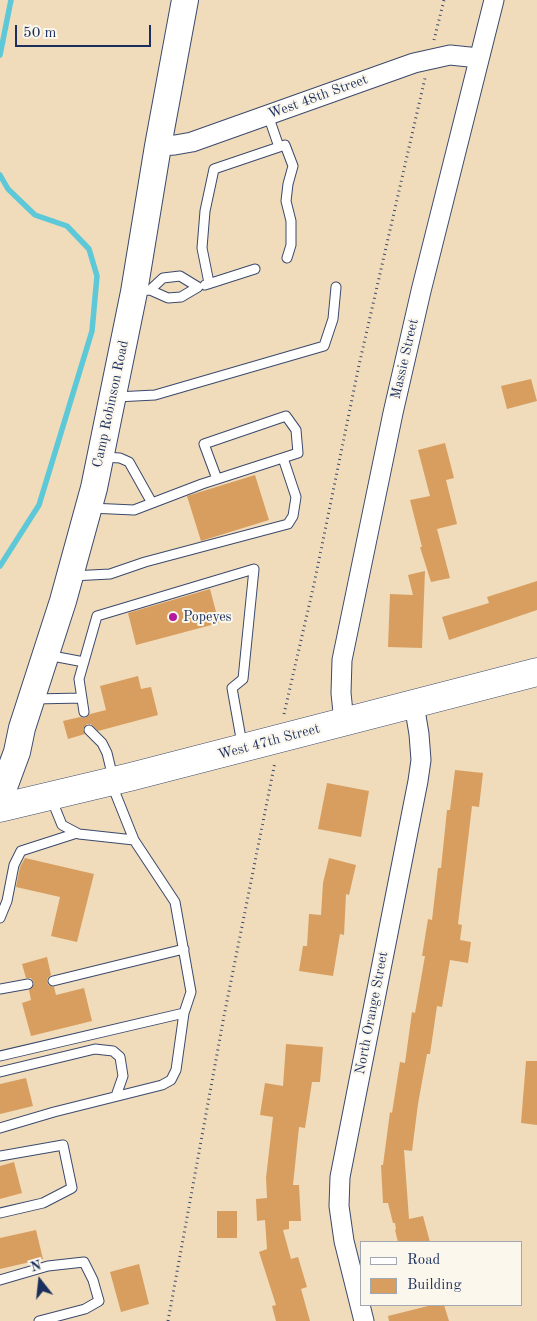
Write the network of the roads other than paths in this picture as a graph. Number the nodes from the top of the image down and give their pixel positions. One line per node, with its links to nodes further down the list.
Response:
1 (185, 0): 5 (main road, Camp Robinson Road)
2 (494, 0): 3 (street, Massie Street)
3 (479, 58): 4 (street, West 48th Street); 27 (street, Massie Street)
4 (268, 115): 5 (street, West 48th Street); 6 (lane)
5 (158, 146): 12 (main road, Camp Robinson Road)
6 (282, 146): 7 (lane); 9 (lane)
7 (287, 258)
8 (255, 269): 9 (lane)
9 (209, 284): 10 (lane)
10 (198, 287): 12 (lane); 12 (lane)
11 (336, 287): 13 (lane)
12 (142, 291): 13 (main road, Camp Robinson Road)
13 (113, 397): 14 (main road, Camp Robinson Road)
14 (100, 457): 17 (lane); 18 (main road, Camp Robinson Road)
15 (283, 458): 16 (lane); 16 (lane); 19 (lane)
16 (217, 479): 17 (lane)
17 (152, 503): 18 (lane)
18 (88, 508): 19 (main road, Camp Robinson Road)
19 (69, 576): 20 (main road, Camp Robinson Road)
20 (45, 655): 21 (lane); 24 (main road, Camp Robinson Road)
21 (84, 662): 23 (lane); 29 (lane)
22 (537, 672): 25 (main road, West 47th Street)
23 (82, 698): 24 (lane); 26 (lane)
24 (31, 699): 32 (main road, Camp Robinson Road)
25 (414, 704): 27 (main road, West 47th Street); 49 (street, North Orange Street)
26 (84, 712)
27 (344, 722): 29 (main road, West 47th Street)
28 (89, 730): 30 (lane)
29 (243, 748): 30 (main road, West 47th Street)
30 (112, 781): 31 (main road, West 47th Street); 35 (lane)
31 (50, 796): 33 (main road, West 47th Street); 34 (lane)
32 (0, 798)
33 (0, 808)
34 (77, 833): 35 (lane); 36 (lane)
35 (134, 840): 37 (lane)
36 (0, 918)
37 (184, 949): 38 (lane); 41 (lane)
38 (53, 981)
39 (28, 984): 40 (lane)
40 (0, 989)
41 (184, 1013): 42 (lane); 44 (lane)
42 (0, 1056)
43 (0, 1072): 44 (lane)
44 (117, 1096): 45 (lane)
45 (0, 1128)
46 (0, 1156): 47 (lane)
47 (0, 1213)
48 (0, 1280): 51 (lane)
49 (360, 1305)
50 (360, 1306): 52 (street, North Orange Street)
51 (39, 1321)
52 (364, 1321)

